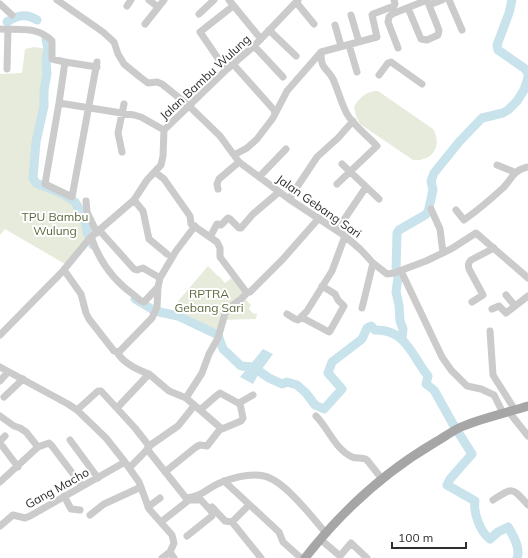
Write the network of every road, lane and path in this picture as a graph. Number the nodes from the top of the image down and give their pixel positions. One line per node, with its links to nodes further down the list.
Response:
1 (56, 0): 41 (street, Jalan Gebang Sari)
2 (149, 0): 12 (street)
3 (164, 0): 12 (street)
4 (214, 0): 14 (street)
5 (394, 0): 25 (street)
6 (442, 0): 9 (street)
7 (449, 0): 23 (street)
8 (297, 1): 18 (street); 22 (street, Jalan Bambu Wulung)
9 (428, 2): 13 (street); 13 (street)
10 (231, 3): 24 (street); 34 (street)
11 (0, 4): 15 (street)
12 (158, 7): 17 (street)
13 (408, 8): 28 (street)
14 (199, 14)
15 (12, 15)
16 (351, 15): 25 (street)
17 (145, 24)
18 (314, 24)
19 (335, 25): 27 (street)
20 (0, 29): 21 (street)
21 (8, 29): 31 (street); 33 (street)
22 (269, 30): 24 (street, Jalan Bambu Wulung); 30 (street)
23 (462, 30)
24 (260, 39): 26 (street, Jalan Bambu Wulung)
25 (359, 42): 27 (street)
26 (254, 46): 32 (street, Jalan Bambu Wulung); 37 (street)
27 (345, 46): 29 (street); 35 (street)
28 (398, 48)
29 (321, 52): 44 (street); 45 (street)
30 (296, 56)
31 (65, 62): 39 (street); 42 (street)
32 (233, 64): 34 (street, Jalan Bambu Wulung); 44 (street)
33 (7, 70)
34 (226, 70): 41 (street, Jalan Bambu Wulung)
35 (357, 72)
36 (379, 75): 38 (street)
37 (283, 77)
38 (422, 84)
39 (60, 103): 42 (street); 42 (street)
40 (124, 104): 43 (street)
41 (188, 105): 46 (street, Jalan Bambu Wulung); 49 (street, Jalan Gebang Sari)
42 (88, 107): 43 (street)
43 (121, 113): 46 (street); 48 (street)
44 (275, 114): 49 (street)
45 (353, 121): 54 (street); 62 (street)
46 (164, 130): 55 (street, Jalan Bambu Wulung)
47 (286, 149): 57 (street)
48 (122, 152)
49 (234, 155): 50 (street, Jalan Gebang Sari)
50 (239, 162): 57 (street, Jalan Gebang Sari); 60 (street)
51 (342, 164): 54 (street)
52 (497, 164): 56 (street)
53 (528, 167): 56 (street)
54 (350, 171): 58 (street); 59 (street)
55 (155, 172): 64 (street, Jalan Bambu Wulung); 69 (street)
56 (514, 174): 67 (street)
57 (259, 177): 61 (street, Jalan Gebang Sari)
58 (337, 184)
59 (366, 187): 63 (street); 70 (street)
60 (218, 189)
61 (279, 192): 62 (street, Jalan Gebang Sari); 73 (street)
62 (289, 199): 68 (street, Jalan Gebang Sari)
63 (379, 199)
64 (134, 200): 71 (street, Jalan Bambu Wulung); 76 (street)
65 (86, 201): 71 (street)
66 (431, 209): 75 (street)
67 (456, 210)
68 (319, 218): 70 (street, Jalan Gebang Sari); 84 (street)
69 (195, 226): 73 (street); 80 (street)
70 (337, 230): 72 (street, Jalan Gebang Sari)
71 (93, 236): 78 (street, Jalan Bambu Wulung); 80 (street); 83 (street)
72 (345, 236): 77 (street, Jalan Gebang Sari); 82 (street)
73 (210, 237): 84 (street)
74 (494, 248): 75 (street, Jalan Gebang Sari); 81 (street, Jalan Gebang Sari); 87 (street)
75 (443, 253): 79 (street, Jalan Gebang Sari)
76 (167, 254)
77 (374, 263): 79 (street, Jalan Gebang Sari); 89 (street)
78 (64, 270): 94 (street, Jalan Bambu Wulung); 95 (street)
79 (401, 271): 109 (street)
80 (160, 278): 83 (street)
81 (528, 278)
82 (322, 286): 92 (street); 92 (street)
83 (158, 287): 95 (street)
84 (247, 293): 103 (street)
85 (506, 296): 88 (street)
86 (528, 296): 88 (street)
87 (472, 302)
88 (515, 306): 90 (street)
89 (362, 308)
90 (492, 309)
91 (287, 314): 92 (street)
92 (301, 317)
93 (490, 331): 109 (street)
94 (0, 335)
95 (117, 352): 98 (street)
96 (0, 367): 97 (street)
97 (8, 372): 99 (street); 100 (street)
98 (149, 374): 103 (street); 106 (street)
99 (23, 379): 102 (street); 108 (street)
100 (0, 381)
101 (253, 396): 104 (street)
102 (4, 397)
103 (186, 398): 107 (street)
104 (239, 403): 107 (street, Gang Macho); 112 (street)
105 (528, 406): 109 (main road)
106 (117, 408): 108 (street); 117 (street)
107 (197, 408): 112 (street); 117 (street, Gang Macho)
108 (77, 410): 118 (street)
109 (509, 412): 113 (street); 122 (main road)
110 (0, 416): 116 (street)
111 (316, 416): 122 (street)
112 (221, 428): 120 (street)
113 (528, 436)
114 (2, 440): 119 (street)
115 (70, 440): 121 (street)
116 (38, 447): 119 (street); 125 (street)
117 (148, 448): 118 (street, Gang Macho); 120 (street)
118 (127, 465): 121 (street, Gang Macho); 126 (street)
119 (18, 467): 124 (street)
120 (166, 472): 127 (street)
121 (98, 478): 125 (street, Gang Macho)
122 (382, 479): 140 (main road)
123 (224, 481): 127 (street); 131 (street); 140 (street)
124 (0, 482)
125 (82, 486): 128 (street, Gang Macho)
126 (141, 487): 133 (street); 135 (street)
127 (201, 494): 137 (street)
128 (64, 496): 134 (street); 138 (street, Gang Macho)
129 (160, 498): 133 (street)
130 (494, 500): 132 (street)
131 (249, 505): 137 (street); 144 (street)
132 (528, 505)
133 (148, 507): 136 (street)
134 (80, 510)
135 (90, 515)
136 (161, 522): 139 (street); 141 (street)
137 (232, 522): 143 (street)
138 (0, 526)
139 (187, 536)
140 (322, 536): 145 (main road); 146 (street)
141 (172, 555): 142 (street)
142 (162, 558)
143 (261, 558)
144 (301, 558)
145 (305, 558)
146 (367, 558)

